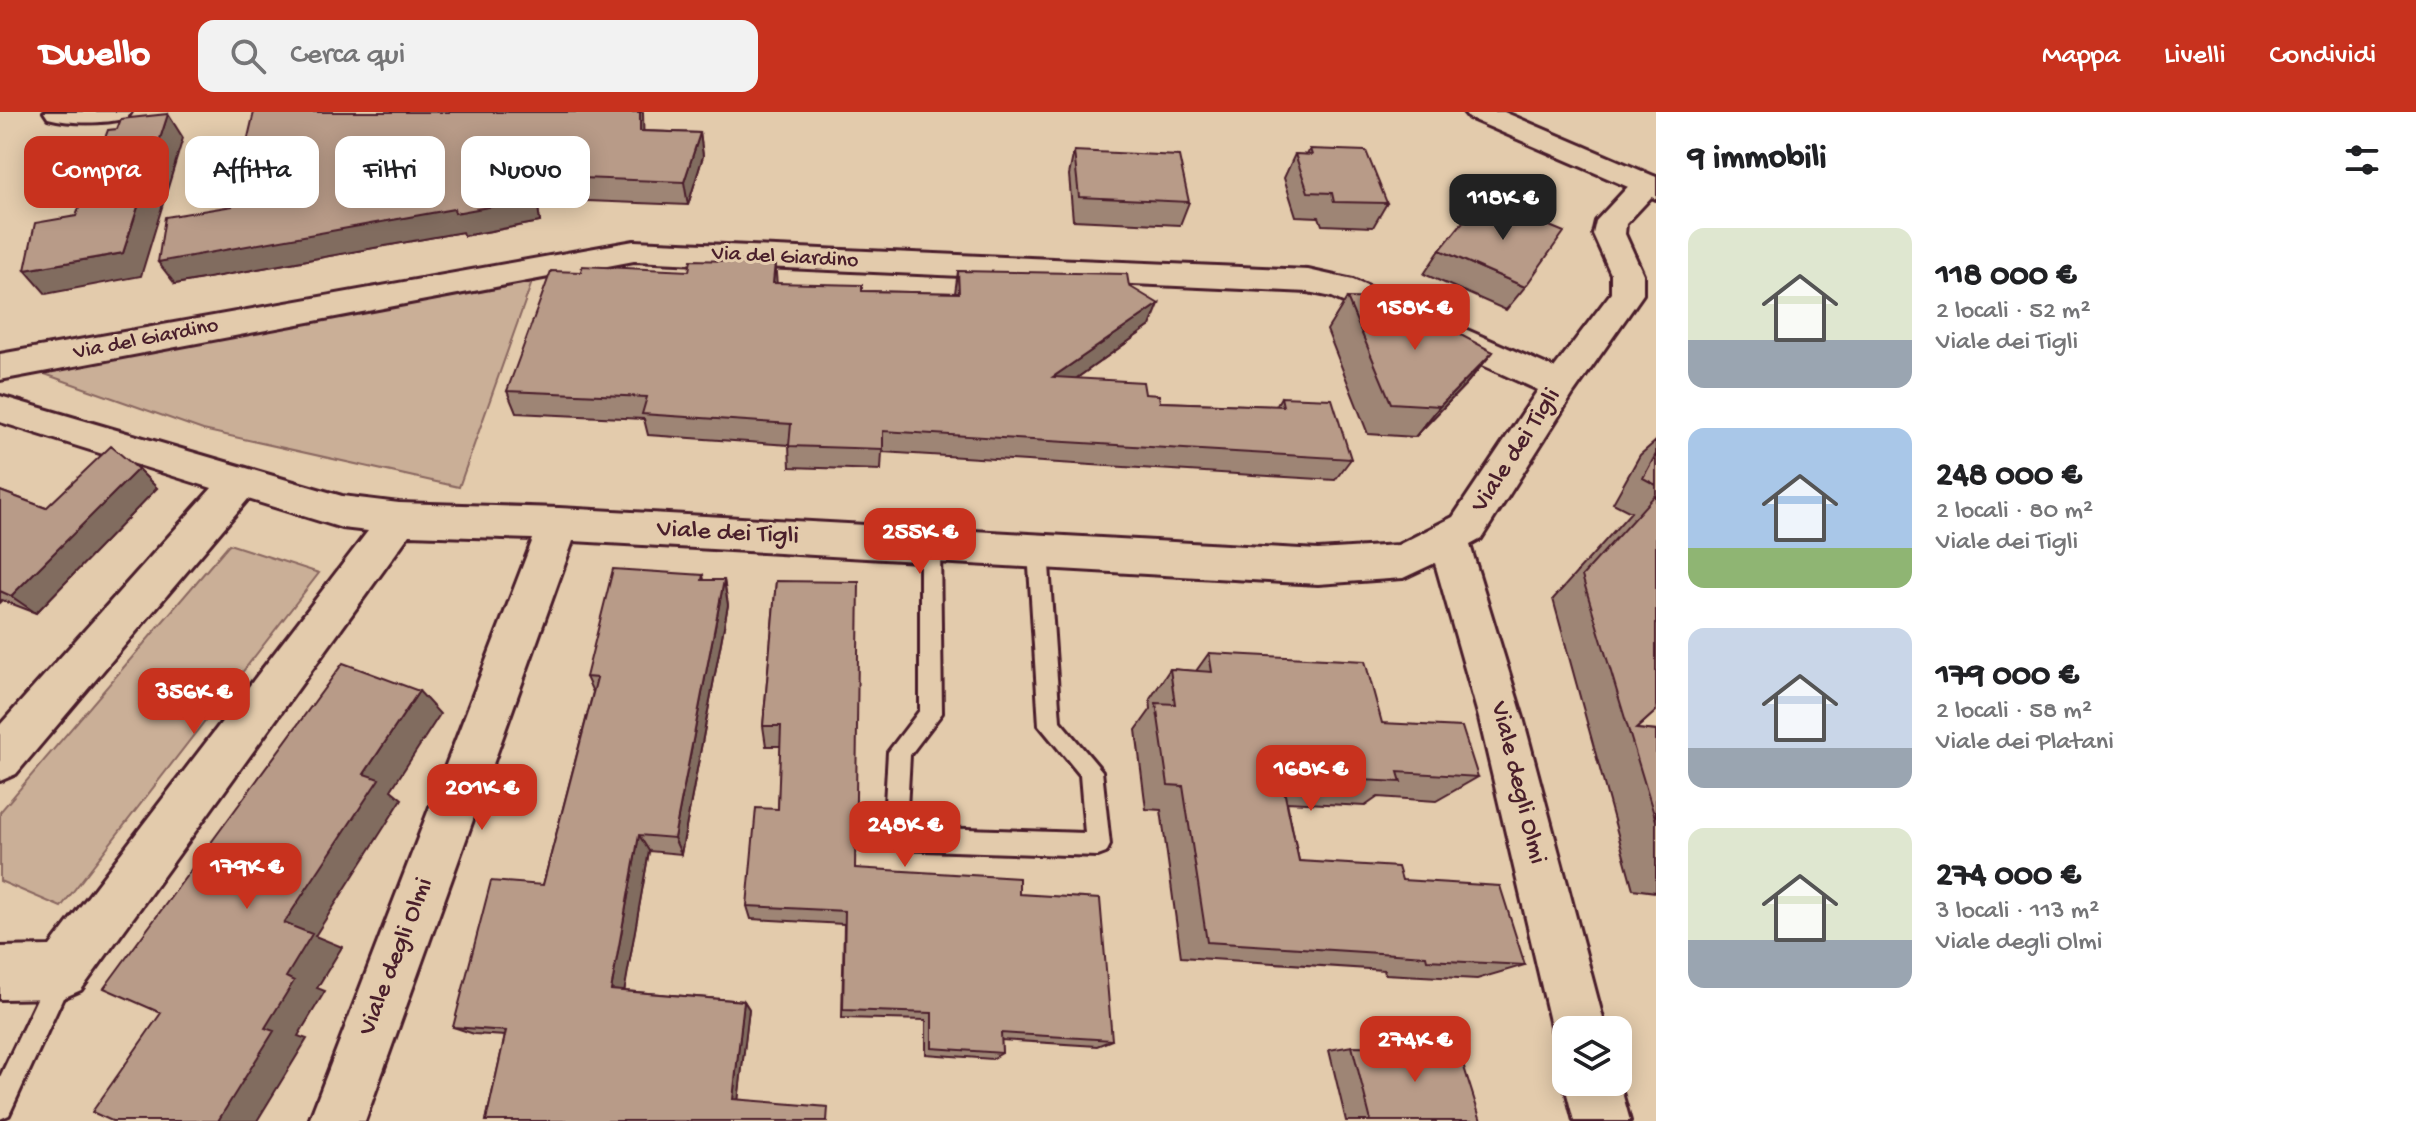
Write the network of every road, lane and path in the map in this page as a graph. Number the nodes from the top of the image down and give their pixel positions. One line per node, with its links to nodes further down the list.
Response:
1 (58, 112): 2 (street)
2 (117, 112)
3 (1479, 112): 4 (street)
4 (1651, 186): 5 (street, Viale dei Tigli)
5 (1641, 295): 7 (street, Viale dei Tigli)
6 (0, 367): 7 (street, Via del Giardino)
7 (1560, 385): 12 (street, Viale dei Tigli)
8 (0, 409): 9 (street, Viale dei Tigli)
9 (240, 482): 10 (street, Viale dei Tigli); 15 (street)
10 (399, 519): 11 (street, Viale dei Tigli); 16 (street)
11 (559, 524): 13 (street, Viale dei Tigli); 21 (street, Viale degli Olmi)
12 (1448, 538): 14 (street, Viale dei Tigli); 18 (street, Viale degli Olmi)
13 (930, 545): 14 (street, Viale dei Tigli); 14 (lane)
14 (1038, 551)
15 (0, 759)
16 (63, 972): 17 (street); 20 (lane)
17 (0, 973)
18 (1576, 1016)
19 (1596, 1096): 22 (street)
20 (0, 1106)
21 (337, 1121)
22 (1602, 1121)

